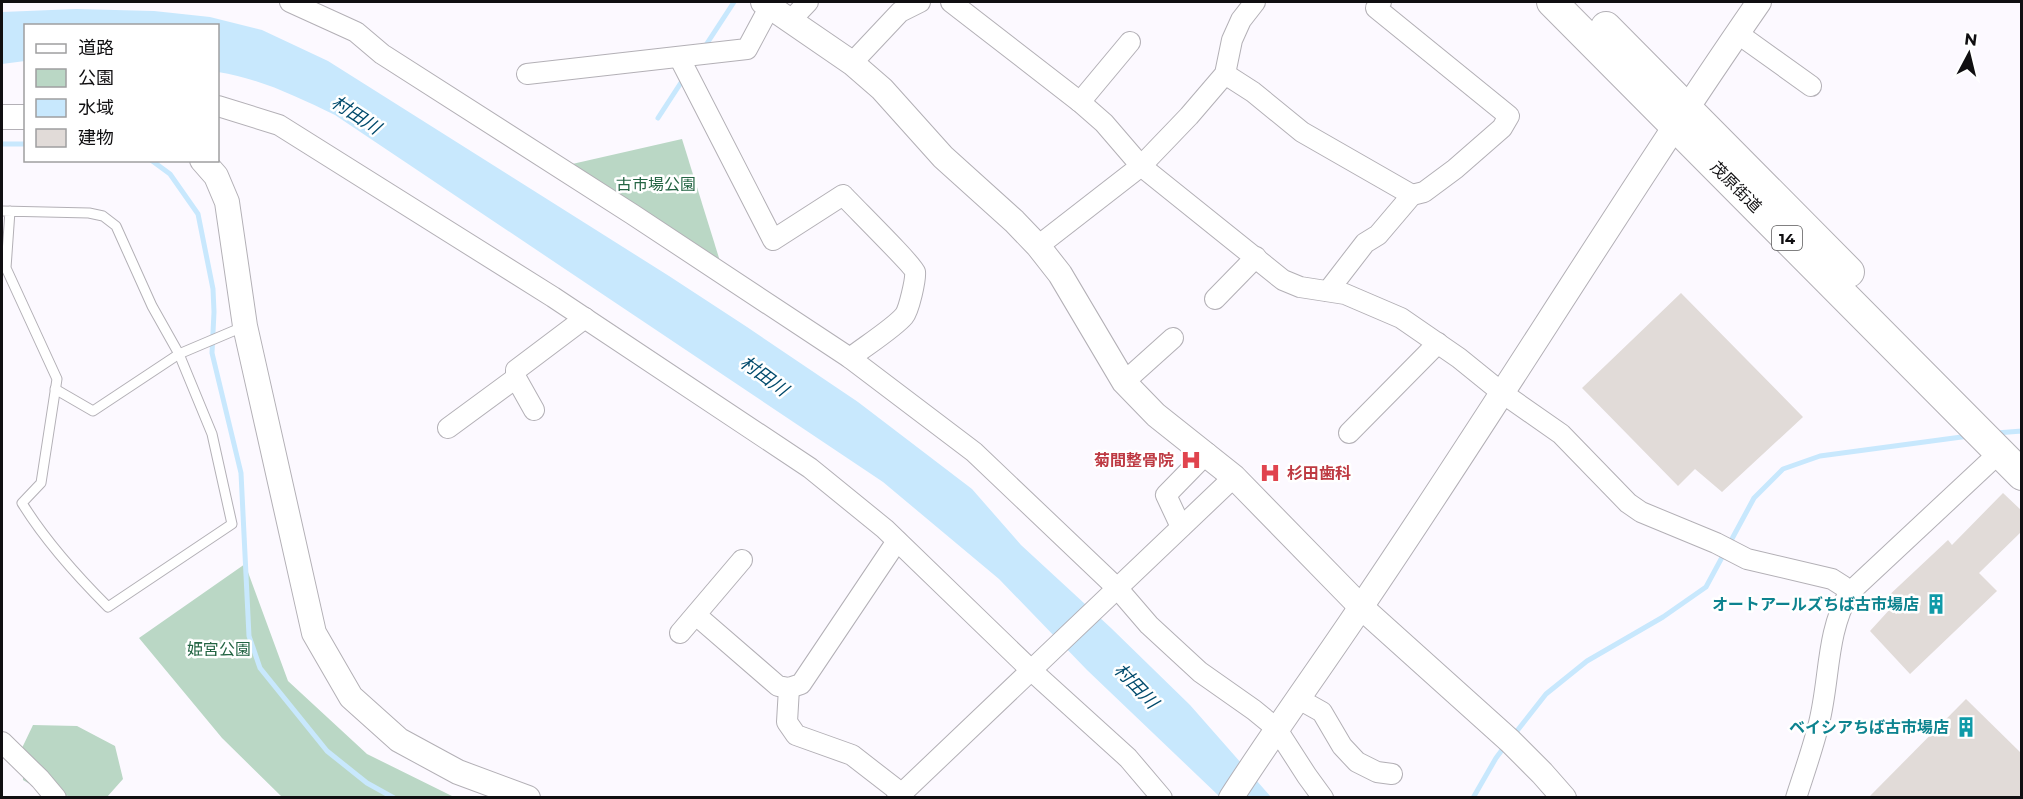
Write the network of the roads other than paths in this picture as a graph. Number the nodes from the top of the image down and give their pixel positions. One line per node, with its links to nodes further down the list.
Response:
1 (290, 2): 37 (street)
2 (808, 2): 11 (street)
3 (920, 2): 15 (street)
4 (951, 2): 19 (street)
5 (1381, 2): 26 (street)
6 (1552, 2): 21 (main road, 茂原街道 / 14)
7 (1580, 2): 21 (main road, 茂原街道 / 14)
8 (1759, 2): 12 (street)
9 (766, 4): 11 (street); 14 (street)
10 (1247, 4): 17 (street)
11 (791, 20): 15 (street)
12 (1737, 33): 18 (street); 21 (street)
13 (1130, 42): 19 (street)
14 (679, 57): 16 (street); 37 (street)
15 (852, 63): 28 (street)
16 (527, 74)
17 (1225, 74): 25 (street); 26 (street)
18 (1811, 86)
19 (1080, 102): 25 (street)
20 (219, 106): 32 (street)
21 (1680, 116): 41 (street); 45 (main road, 茂原街道 / 14)
22 (2, 117): 23 (street)
23 (24, 117)
24 (204, 162): 33 (street)
25 (1141, 166): 28 (street); 29 (street)
26 (1412, 195): 30 (street)
27 (6, 211): 36 (lane); 40 (lane)
28 (1038, 246): 39 (street)
29 (1256, 257): 30 (street); 31 (street)
30 (1328, 291): 35 (street)
31 (1215, 299)
32 (585, 318): 38 (street); 50 (street)
33 (244, 326): 36 (lane); 65 (street)
34 (1173, 338): 39 (street)
35 (1438, 343): 41 (street); 44 (street)
36 (179, 354): 40 (lane); 40 (lane)
37 (850, 358): 52 (street)
38 (516, 378): 42 (street); 43 (street)
39 (1124, 382): 46 (street)
40 (55, 389)
41 (1502, 392): 53 (street); 54 (street)
42 (534, 410)
43 (448, 428)
44 (1349, 433)
45 (2011, 449): 47 (main road, 茂原街道 / 14); 53 (street)
46 (1207, 453): 48 (street); 49 (street)
47 (2022, 475)
48 (1234, 477): 49 (street); 54 (street)
49 (1181, 527): 52 (street)
50 (897, 541): 57 (street); 58 (street)
51 (742, 560): 55 (street)
52 (1118, 589): 57 (street); 60 (street)
53 (1849, 593): 70 (street)
54 (1361, 607): 59 (street); 69 (street)
55 (696, 615): 56 (street); 58 (street)
56 (680, 633)
57 (1032, 670): 63 (street); 66 (street)
58 (789, 688): 63 (street)
59 (1297, 698): 60 (street); 62 (street)
60 (1276, 728): 67 (street); 68 (street)
61 (2, 742): 64 (street)
62 (1392, 774)
63 (899, 795)
64 (56, 798)
65 (528, 798)
66 (1162, 798)
67 (1231, 798)
68 (1323, 798)
69 (1564, 798)
70 (1796, 798)

